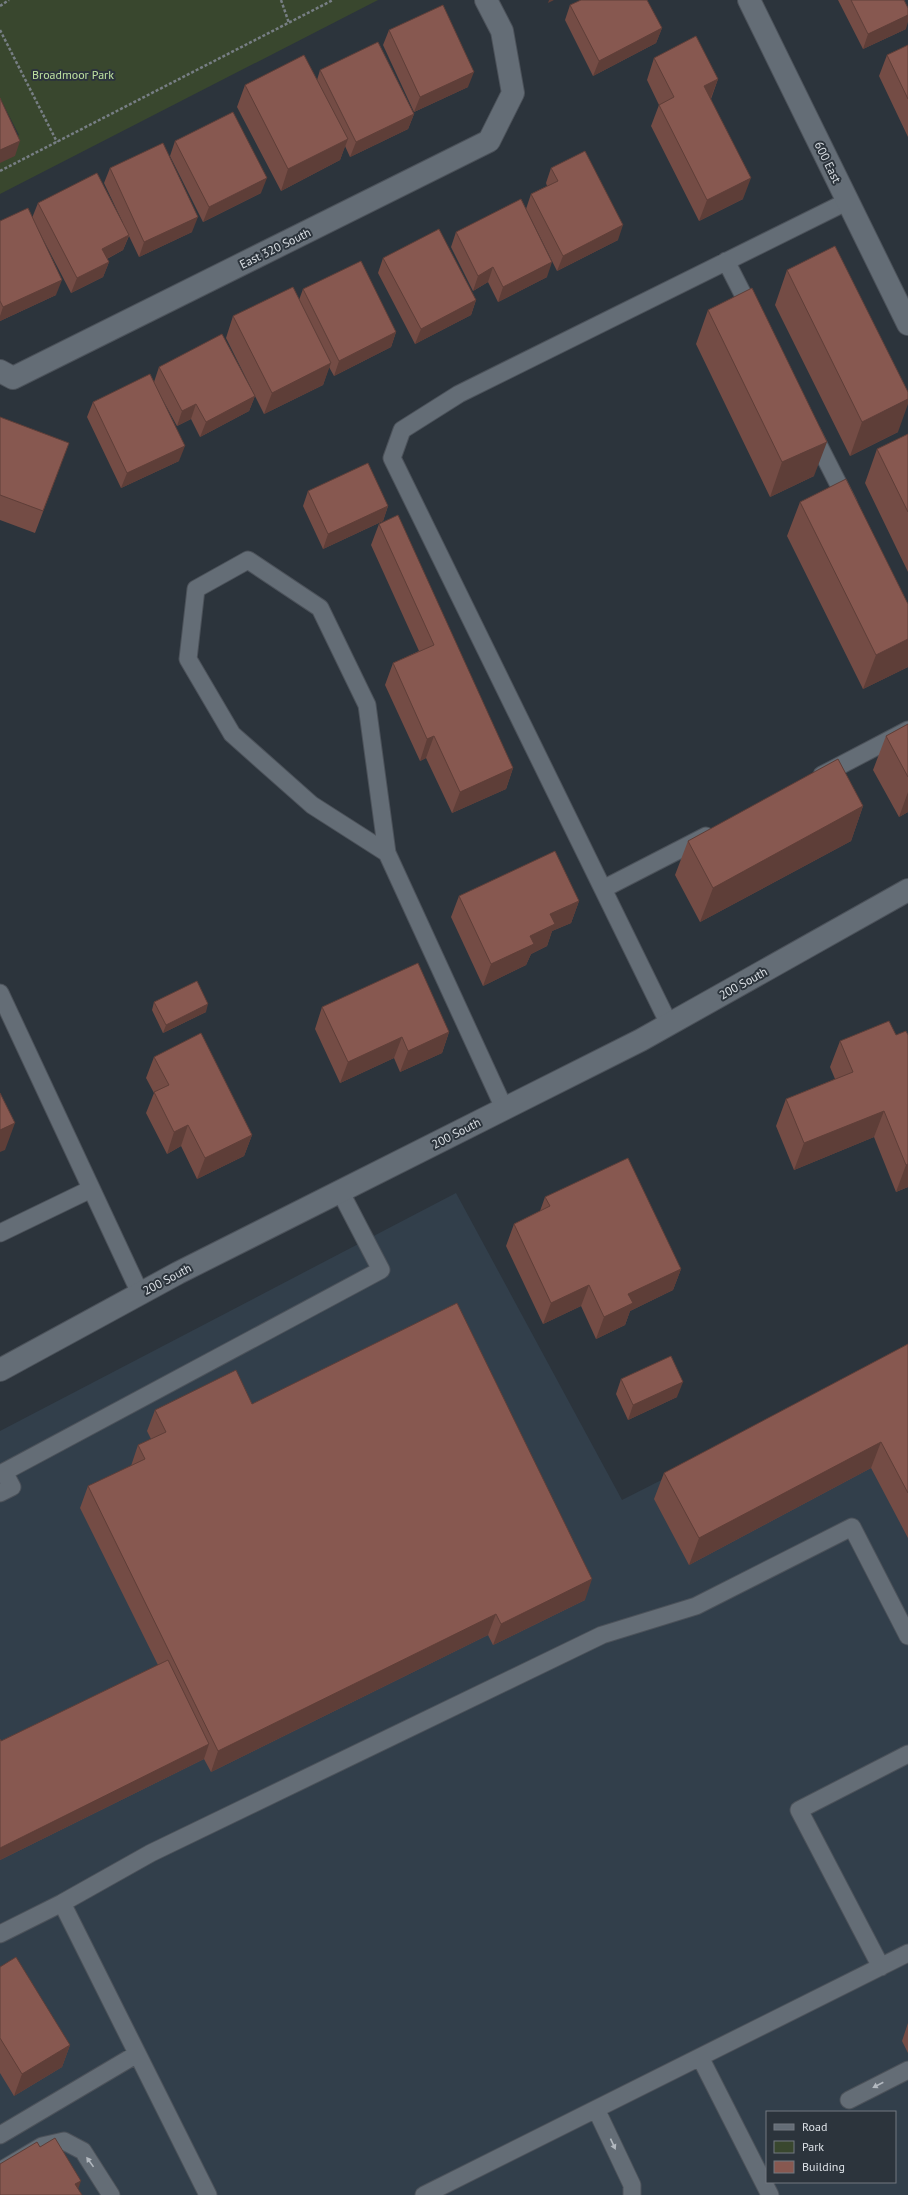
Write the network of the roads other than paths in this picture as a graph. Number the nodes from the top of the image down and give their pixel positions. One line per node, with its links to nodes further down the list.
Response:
1 (486, 0): 7 (street, East 320 South)
2 (749, 0): 3 (street, 600 East)
3 (848, 202): 4 (lane); 5 (street, 600 East)
4 (726, 261): 6 (lane); 14 (lane)
5 (908, 324)
6 (762, 332)
7 (6, 374)
8 (804, 416): 9 (lane)
9 (854, 515)
10 (908, 730): 11 (lane)
11 (809, 782)
12 (717, 830): 14 (lane)
13 (387, 854): 13 (lane); 18 (lane)
14 (603, 889): 17 (lane)
15 (908, 890): 17 (street, 200 South)
16 (0, 993): 19 (lane)
17 (669, 1024): 18 (street, 200 South)
18 (504, 1108): 20 (street, 200 South)
19 (91, 1189): 21 (lane); 22 (lane)
20 (340, 1191): 22 (street, 200 South); 24 (lane)
21 (0, 1233)
22 (140, 1293): 23 (street, 200 South)
23 (0, 1370)
24 (2, 1468): 25 (lane)
25 (0, 1494)
26 (908, 1636): 28 (lane)
27 (908, 1754): 31 (lane)
28 (62, 1903): 29 (lane); 32 (lane)
29 (0, 1934)
30 (908, 1954): 31 (lane)
31 (881, 1967): 33 (lane)
32 (137, 2054): 37 (lane); 40 (lane)
33 (700, 2057): 36 (lane); 43 (lane)
34 (908, 2070): 35 (lane, one-way to 35)
35 (849, 2100)
36 (596, 2109): 41 (lane); 42 (lane, one-way to 42)
37 (0, 2136)
38 (0, 2171): 39 (lane, one-way to 38)
39 (111, 2195)
40 (208, 2195)
41 (424, 2195)
42 (632, 2195)
43 (770, 2195)

